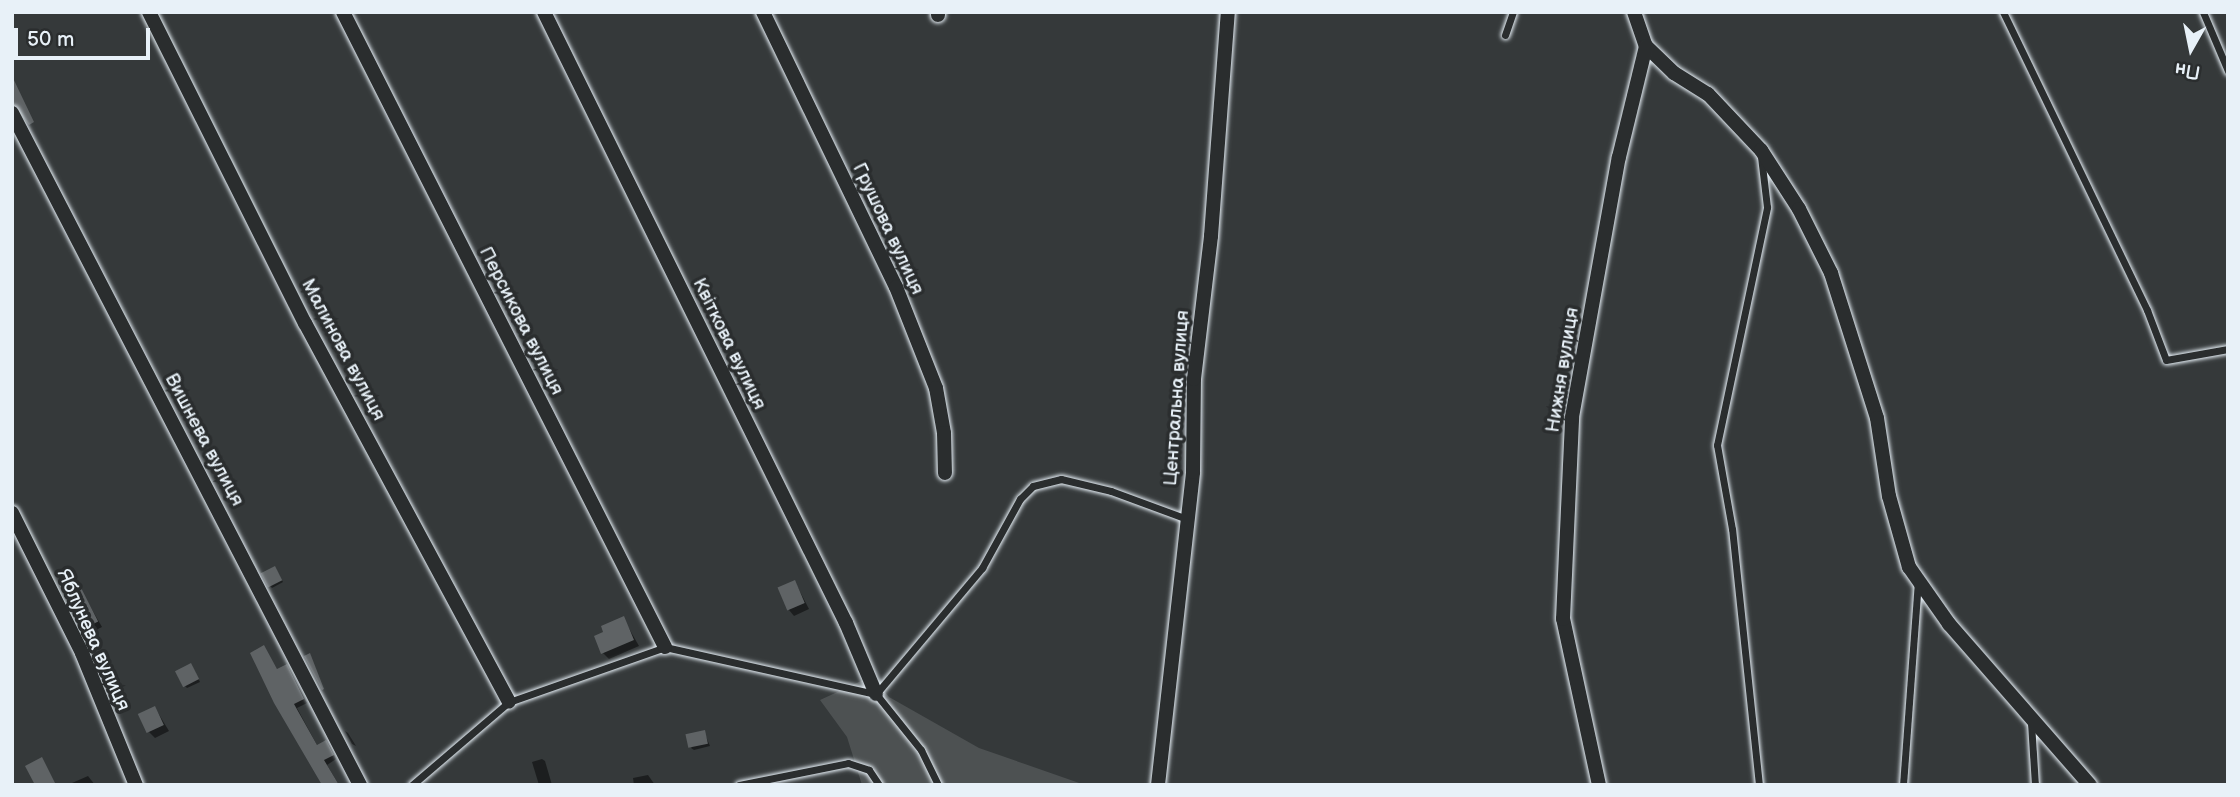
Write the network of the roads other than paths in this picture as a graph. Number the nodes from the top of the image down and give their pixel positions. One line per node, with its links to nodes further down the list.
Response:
1 (149, 12): 22 (street, Малинова вулиця)
2 (343, 12): 20 (street, Персикова вулиця)
3 (544, 12): 21 (street, Квіткова вулиця)
4 (763, 12): 16 (street, Грушова вулиця)
5 (1227, 12): 18 (street, Центральна вулиця)
6 (1513, 12): 10 (lane)
7 (1634, 12): 11 (street)
8 (2003, 12): 15 (lane)
9 (2203, 12): 12 (lane)
10 (1505, 35)
11 (1646, 46): 14 (street); 31 (street, Нижня вулиця)
12 (2228, 71)
13 (12, 113): 25 (street, Вишнева вулиця)
14 (1761, 150): 19 (street); 32 (lane)
15 (2228, 349)
16 (945, 473)
17 (12, 513): 24 (street, Яблунева вулиця)
18 (1188, 519): 21 (lane); 30 (street, Центральна вулиця)
19 (1918, 582): 23 (street); 33 (lane)
20 (665, 648): 21 (lane); 22 (lane)
21 (876, 694): 29 (lane)
22 (509, 702): 26 (lane)
23 (2031, 718): 34 (lane); 35 (street)
24 (136, 785)
25 (360, 785)
26 (412, 785)
27 (739, 785): 28 (lane)
28 (879, 785)
29 (938, 785)
30 (1158, 785)
31 (1599, 785)
32 (1759, 785)
33 (1903, 785)
34 (2035, 785)
35 (2090, 785)

